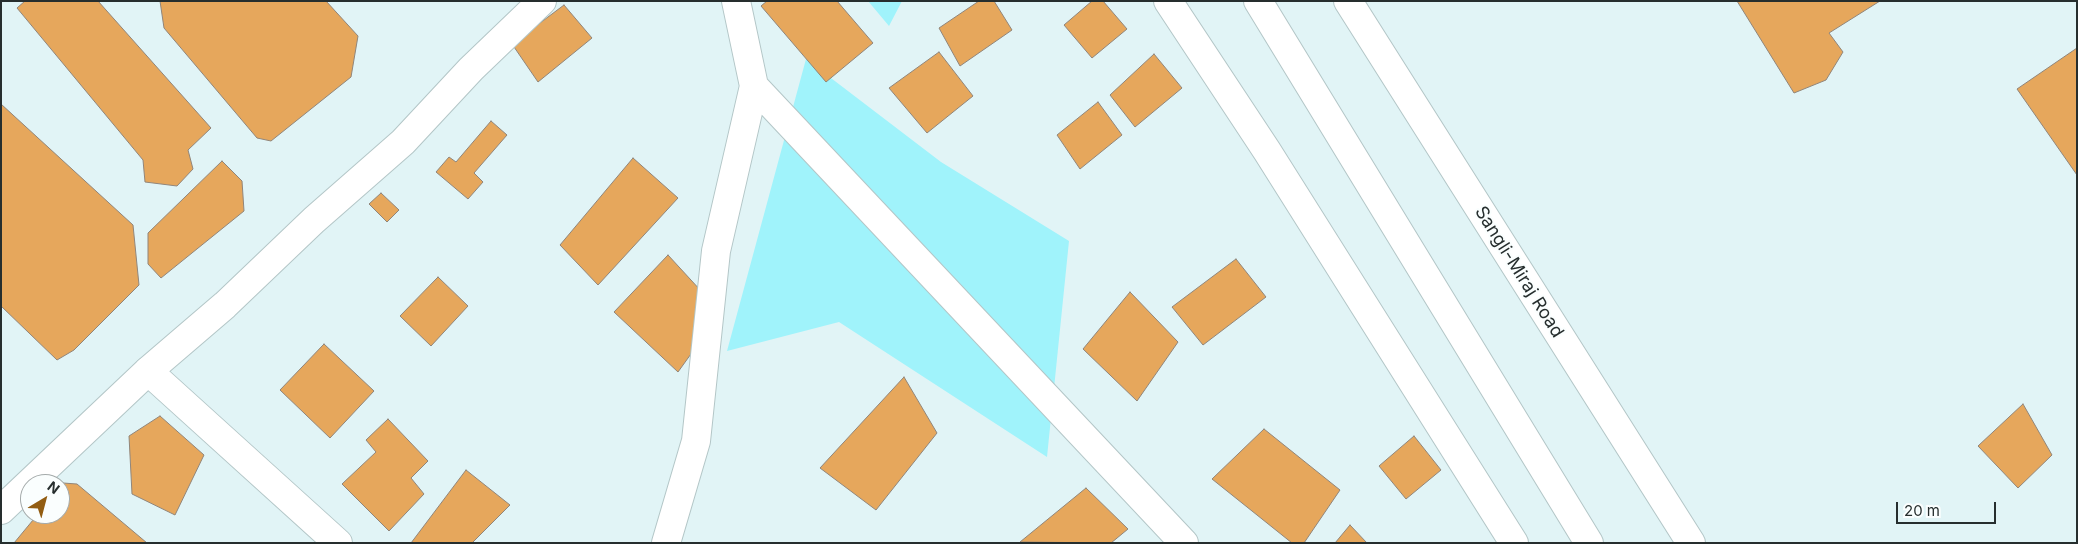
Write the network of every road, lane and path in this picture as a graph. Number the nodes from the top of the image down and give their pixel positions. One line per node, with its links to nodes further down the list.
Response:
1 (542, 1): 7 (main road)
2 (736, 1): 6 (main road)
3 (1168, 1): 12 (main road)
4 (1258, 1): 13 (main road)
5 (1348, 1): 14 (main road, Sangli-Miraj Road)
6 (754, 86): 10 (main road); 11 (main road)
7 (148, 371): 8 (main road); 9 (main road)
8 (1, 510)
9 (338, 543)
10 (666, 543)
11 (1184, 543)
12 (1514, 543)
13 (1589, 543)
14 (1690, 543)

